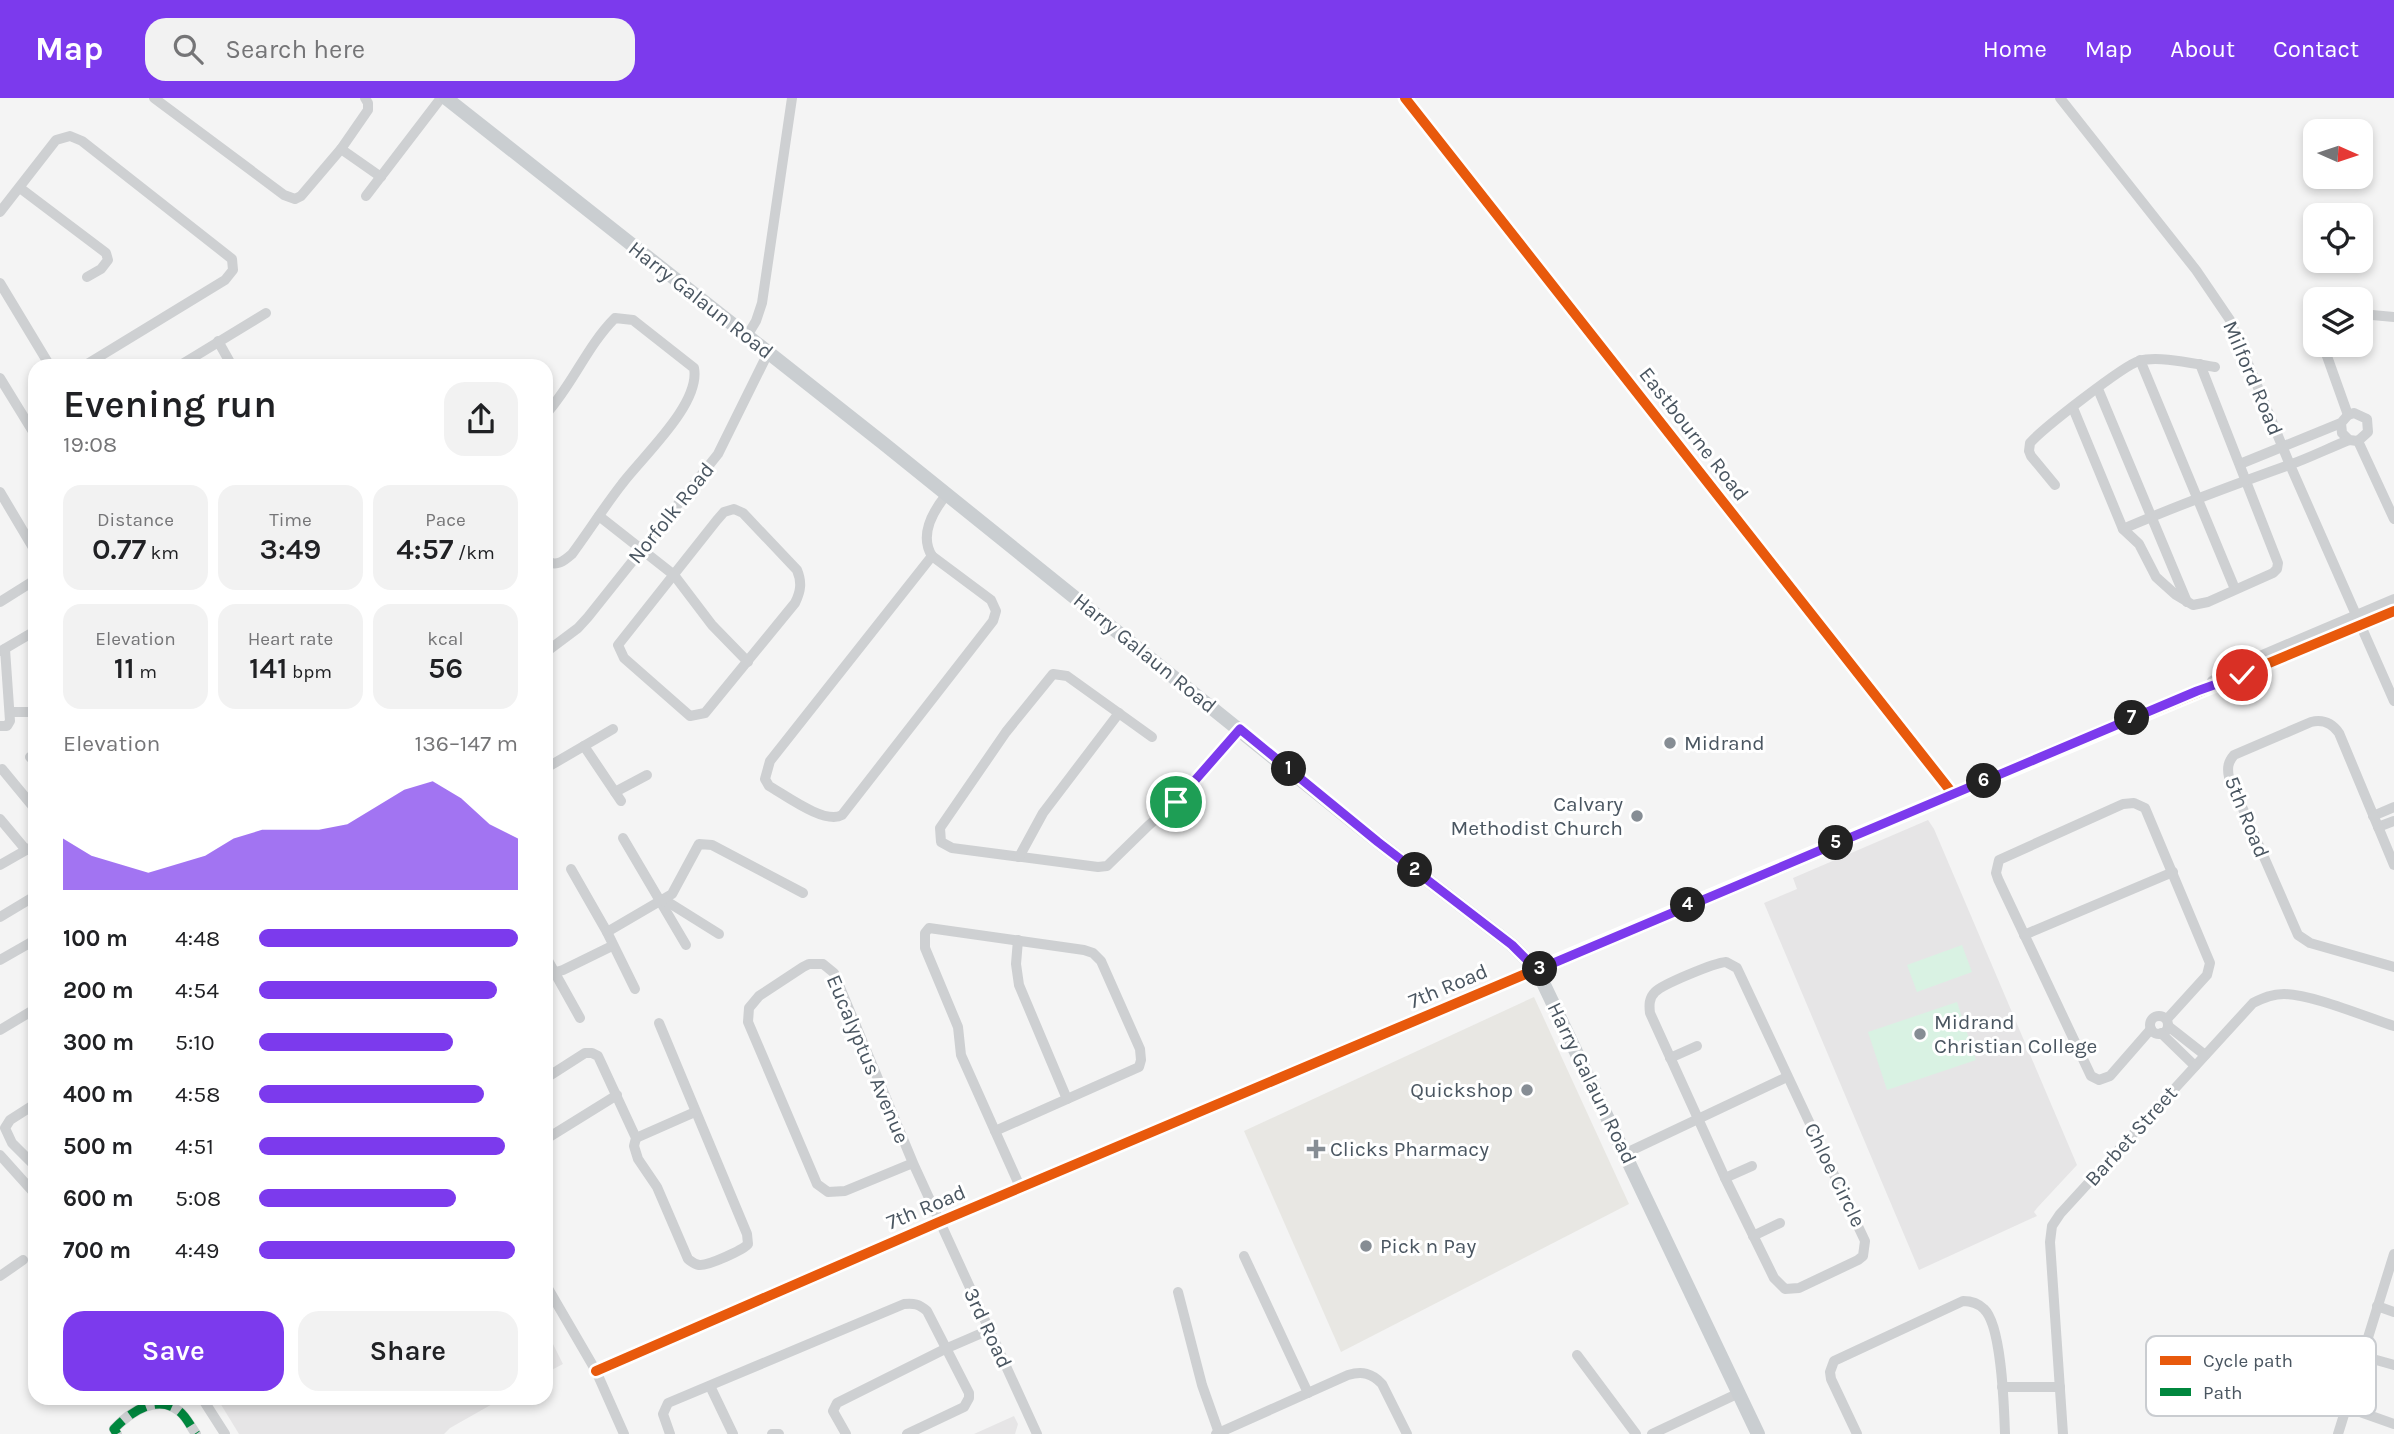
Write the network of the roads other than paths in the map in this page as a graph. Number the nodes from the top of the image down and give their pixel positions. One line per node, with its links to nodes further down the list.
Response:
1 (154, 98): 8 (street)
2 (365, 98): 8 (street)
3 (441, 98): 9 (street)
4 (446, 98): 18 (main road, Harry Galaun Road)
5 (792, 98): 18 (street)
6 (1405, 98): 80 (street, Eastbourne Road)
7 (2060, 98): 37 (street, Milford Road)
8 (341, 149): 9 (street)
9 (381, 177): 11 (street)
10 (20, 188): 12 (street); 13 (street); 23 (street)
11 (366, 196)
12 (0, 212)
13 (87, 277)
14 (0, 283): 22 (street)
15 (266, 313): 19 (street)
16 (2373, 315): 17 (street)
17 (2394, 317)
18 (747, 336): 20 (main road, Harry Galaun Road)
19 (218, 341): 24 (street); 25 (street)
20 (768, 353): 46 (main road, Harry Galaun Road); 53 (street, Norfolk Road)
21 (2326, 357): 33 (street)
22 (46, 359)
23 (98, 359)
24 (190, 359)
25 (228, 359)
26 (2140, 360): 27 (street); 30 (street); 47 (street)
27 (2200, 365): 28 (street); 40 (street)
28 (2215, 367)
29 (0, 378): 34 (street)
30 (2098, 389): 32 (street); 49 (street)
31 (553, 406): 48 (street)
32 (2073, 408): 44 (street); 51 (street)
33 (2344, 419): 35 (street); 36 (street); 36 (street)
34 (28, 424)
35 (2304, 438): 37 (street); 39 (street)
36 (2353, 440): 39 (street); 50 (street)
37 (2283, 447): 38 (street); 41 (street, Milford Road)
38 (2265, 454): 40 (street); 42 (street)
39 (2311, 456): 41 (street)
40 (2240, 464): 43 (street)
41 (2290, 465): 42 (street); 63 (street, Milford Road)
42 (2272, 470): 43 (street)
43 (2246, 479): 47 (street); 58 (street)
44 (2056, 485)
45 (0, 492): 52 (street)
46 (947, 494): 54 (street); 74 (main road, Harry Galaun Road)
47 (2198, 497): 49 (street); 58 (street)
48 (599, 516): 53 (street); 55 (street)
49 (2151, 517): 51 (street); 61 (street)
50 (2394, 519)
51 (2123, 529): 61 (street)
52 (28, 539)
53 (642, 548): 56 (street); 65 (street, Norfolk Road)
54 (932, 556): 54 (street)
55 (553, 563)
56 (674, 575): 67 (street); 67 (street); 67 (street)
57 (28, 584): 60 (street)
58 (2235, 589): 61 (street)
59 (2394, 599): 63 (street, 7th Road)
60 (0, 601)
61 (2188, 602)
62 (2394, 611): 63 (street, 7th Road)
63 (2359, 619): 68 (street); 80 (street, 7th Road)
64 (28, 635): 66 (street)
65 (553, 647)
66 (2, 650): 69 (street)
67 (748, 662)
68 (2394, 701)
69 (10, 712): 70 (street); 72 (street)
70 (28, 712)
71 (1119, 713): 75 (street); 90 (street); 90 (street)
72 (0, 726)
73 (613, 729): 76 (street)
74 (1240, 729): 90 (street); 108 (main road, Harry Galaun Road)
75 (1152, 737)
76 (584, 746): 77 (street); 79 (street)
77 (553, 764)
78 (2, 769): 81 (street)
79 (647, 775)
80 (1953, 794): 108 (street, 7th Road)
81 (28, 801)
82 (2394, 807): 83 (street)
83 (2373, 816): 86 (street, 5th Road); 107 (street, 5th Road)
84 (0, 819): 88 (street)
85 (2394, 821): 86 (street)
86 (2378, 827): 92 (street, 5th Road)
87 (623, 838): 96 (street)
88 (28, 845)
89 (28, 850): 91 (street)
90 (1019, 857)
91 (0, 865)
92 (2394, 865)
93 (571, 869): 99 (street)
94 (2173, 873): 101 (street); 101 (street); 116 (street)
95 (803, 893): 96 (street)
96 (662, 899): 99 (street); 100 (street); 104 (street)
97 (28, 900): 98 (street)
98 (0, 917)
99 (607, 932): 105 (street)
100 (719, 934)
101 (2024, 935): 116 (street)
102 (1018, 940): 125 (street); 125 (street); 129 (street)
103 (28, 944): 106 (street)
104 (686, 944)
105 (612, 946): 109 (street); 111 (street)
106 (0, 960)
107 (2394, 967)
108 (1537, 970): 132 (main road, Harry Galaun Road); 139 (street, 7th Road)
109 (553, 973)
110 (553, 978): 113 (street)
111 (635, 989)
112 (28, 1013): 117 (street)
113 (580, 1018)
114 (659, 1023): 127 (street)
115 (2394, 1026): 119 (street, Barbet Street)
116 (2162, 1027): 119 (street); 121 (street)
117 (0, 1030)
118 (1697, 1046): 120 (street)
119 (2206, 1055): 121 (street, Barbet Street)
120 (1670, 1058): 123 (street, Chloe Circle); 128 (street, Chloe Circle)
121 (2195, 1066): 160 (street, Barbet Street)
122 (553, 1074): 124 (street)
123 (1787, 1077): 128 (street); 142 (street, Chloe Circle)
124 (617, 1095): 130 (street); 131 (street)
125 (1068, 1099): 129 (street)
126 (28, 1108): 134 (street)
127 (695, 1112): 131 (street); 131 (street)
128 (1699, 1117): 132 (street); 137 (street, Chloe Circle)
129 (995, 1131): 139 (street)
130 (553, 1135)
131 (636, 1138)
132 (1626, 1153): 162 (main road, Harry Galaun Road)
133 (0, 1156): 138 (street)
134 (28, 1159)
135 (913, 1163): 135 (street, Eucalyptus Avenue); 140 (street, Eucalyptus Avenue)
136 (1752, 1166): 137 (street)
137 (1725, 1178): 142 (street, Chloe Circle)
138 (28, 1186)
139 (1021, 1189): 140 (street, 7th Road)
140 (939, 1222): 151 (street, 3rd Road); 157 (street, 7th Road)
141 (1780, 1223): 142 (street)
142 (1754, 1236)
143 (2394, 1254): 149 (street)
144 (1244, 1256): 161 (street)
145 (23, 1260): 146 (street)
146 (0, 1276)
147 (1178, 1292): 170 (street)
148 (553, 1297): 157 (street)
149 (2377, 1306): 150 (street); 152 (street)
150 (2394, 1312)
151 (989, 1330): 153 (street); 180 (street, 3rd Road)
152 (2367, 1336)
153 (945, 1349): 158 (street); 178 (street); 179 (street)
154 (1577, 1355): 182 (street)
155 (2376, 1361): 156 (street)
156 (2394, 1366)
157 (596, 1371): 173 (street)
158 (710, 1386): 174 (street); 175 (street)
159 (2002, 1387): 160 (street); 185 (street); 186 (street)
160 (2060, 1387): 187 (street, Barbet Street)
161 (1308, 1393): 170 (street); 181 (street)
162 (1739, 1393): 183 (street); 184 (main road, Harry Galaun Road)
163 (154, 1405): 169 (street)
164 (161, 1405): 171 (street)
165 (206, 1405): 172 (street)
166 (2344, 1416): 188 (street)
167 (2370, 1416): 168 (street)
168 (2394, 1424)
169 (112, 1432)
170 (1218, 1433)
171 (196, 1434)
172 (225, 1434)
173 (624, 1434)
174 (670, 1434)
175 (733, 1434)
176 (772, 1434): 177 (street)
177 (779, 1434)
178 (846, 1434)
179 (907, 1434)
180 (1037, 1434)
181 (1406, 1434)
182 (1636, 1434)
183 (1652, 1434)
184 (1758, 1434)
185 (1857, 1434)
186 (2005, 1434)
187 (2063, 1434)
188 (2338, 1434)

